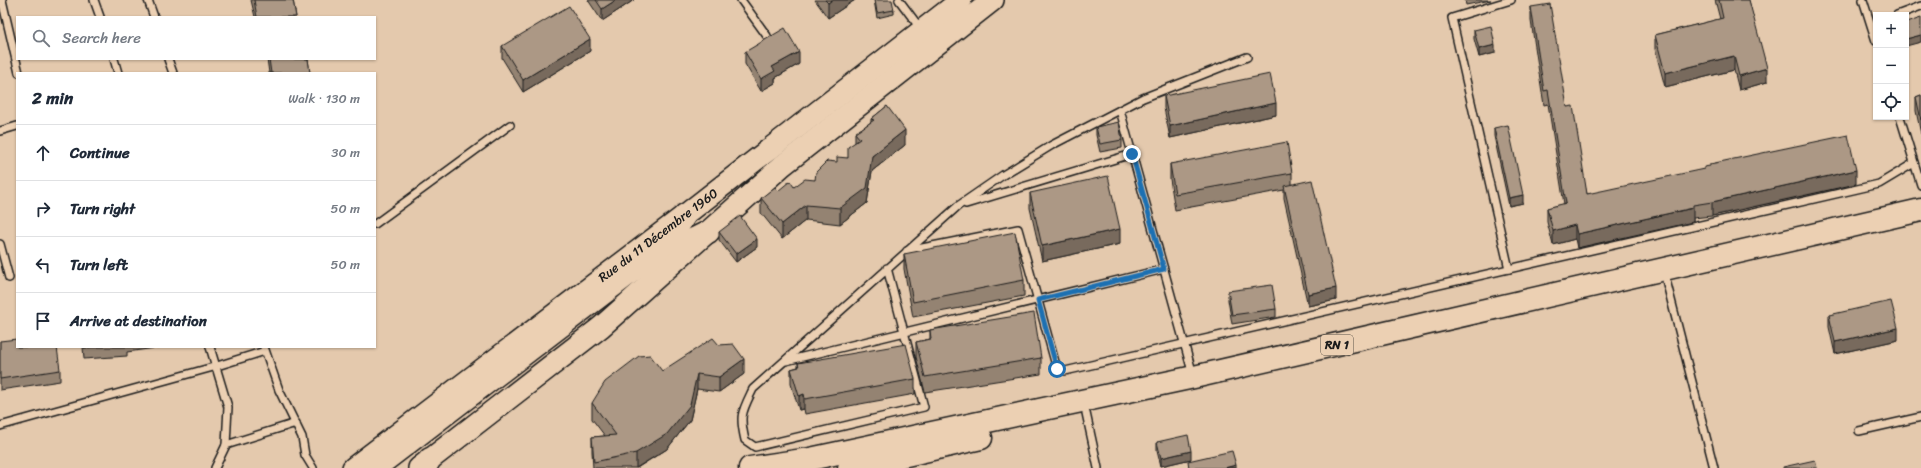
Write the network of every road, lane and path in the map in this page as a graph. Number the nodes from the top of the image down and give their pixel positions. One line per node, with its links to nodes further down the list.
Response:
1 (2, 0): 20 (lane)
2 (94, 0): 12 (lane)
3 (148, 0): 13 (lane)
4 (741, 0): 16 (lane)
5 (899, 0): 15 (lane)
6 (961, 0): 15 (main road, Rue du 11 Décembre 1960)
7 (993, 0): 36 (main road, Rue du 11 Décembre 1960)
8 (1511, 0): 40 (lane)
9 (1864, 0): 14 (lane)
10 (1921, 6): 11 (lane)
11 (1905, 12)
12 (100, 16)
13 (154, 16)
14 (1873, 23)
15 (922, 30): 33 (main road, Rue du 11 Décembre 1960)
16 (767, 36)
17 (1247, 58): 23 (lane)
18 (114, 60): 21 (lane)
19 (168, 60): 22 (lane)
20 (19, 72)
21 (118, 72)
22 (173, 72)
23 (1120, 110): 28 (lane); 31 (lane)
24 (1901, 120): 29 (lane)
25 (510, 125): 35 (lane)
26 (16, 126): 27 (lane)
27 (0, 130)
28 (1132, 154): 31 (lane); 41 (lane)
29 (1914, 163): 30 (lane); 40 (lane)
30 (1921, 185)
31 (958, 206): 38 (lane)
32 (1921, 210): 51 (main road, RN 1)
33 (685, 215): 62 (main road, Rue du 11 Décembre 1960); 63 (main road)
34 (1921, 221): 43 (main road, RN 1)
35 (376, 223)
36 (708, 232): 59 (main road, Rue du 11 Décembre 1960); 64 (main road)
37 (0, 244): 42 (lane)
38 (907, 251): 39 (lane); 44 (lane)
39 (888, 268): 45 (lane); 49 (lane)
40 (1510, 268): 46 (lane)
41 (1164, 269): 44 (lane); 46 (lane)
42 (9, 278)
43 (1666, 280): 52 (main road, RN 1); 69 (lane)
44 (1038, 300): 45 (lane); 46 (lane)
45 (904, 332): 49 (lane); 49 (lane)
46 (1184, 343): 51 (lane)
47 (210, 348): 50 (lane)
48 (264, 349): 50 (lane); 54 (lane)
49 (784, 362)
50 (217, 366): 55 (lane); 57 (lane)
51 (1194, 377): 58 (main road, RN 1)
52 (1086, 413): 67 (main road, RN 1); 68 (lane)
53 (1921, 416): 56 (lane)
54 (296, 423): 57 (lane); 61 (lane)
55 (0, 426)
56 (1859, 431)
57 (226, 445): 60 (lane)
58 (810, 458): 65 (main road, RN 1); 66 (main road)
59 (425, 465)
60 (215, 468)
61 (313, 468)
62 (353, 468)
63 (375, 468)
64 (393, 468)
65 (750, 468)
66 (791, 468)
67 (849, 468)
68 (1098, 468)
69 (1714, 468)

